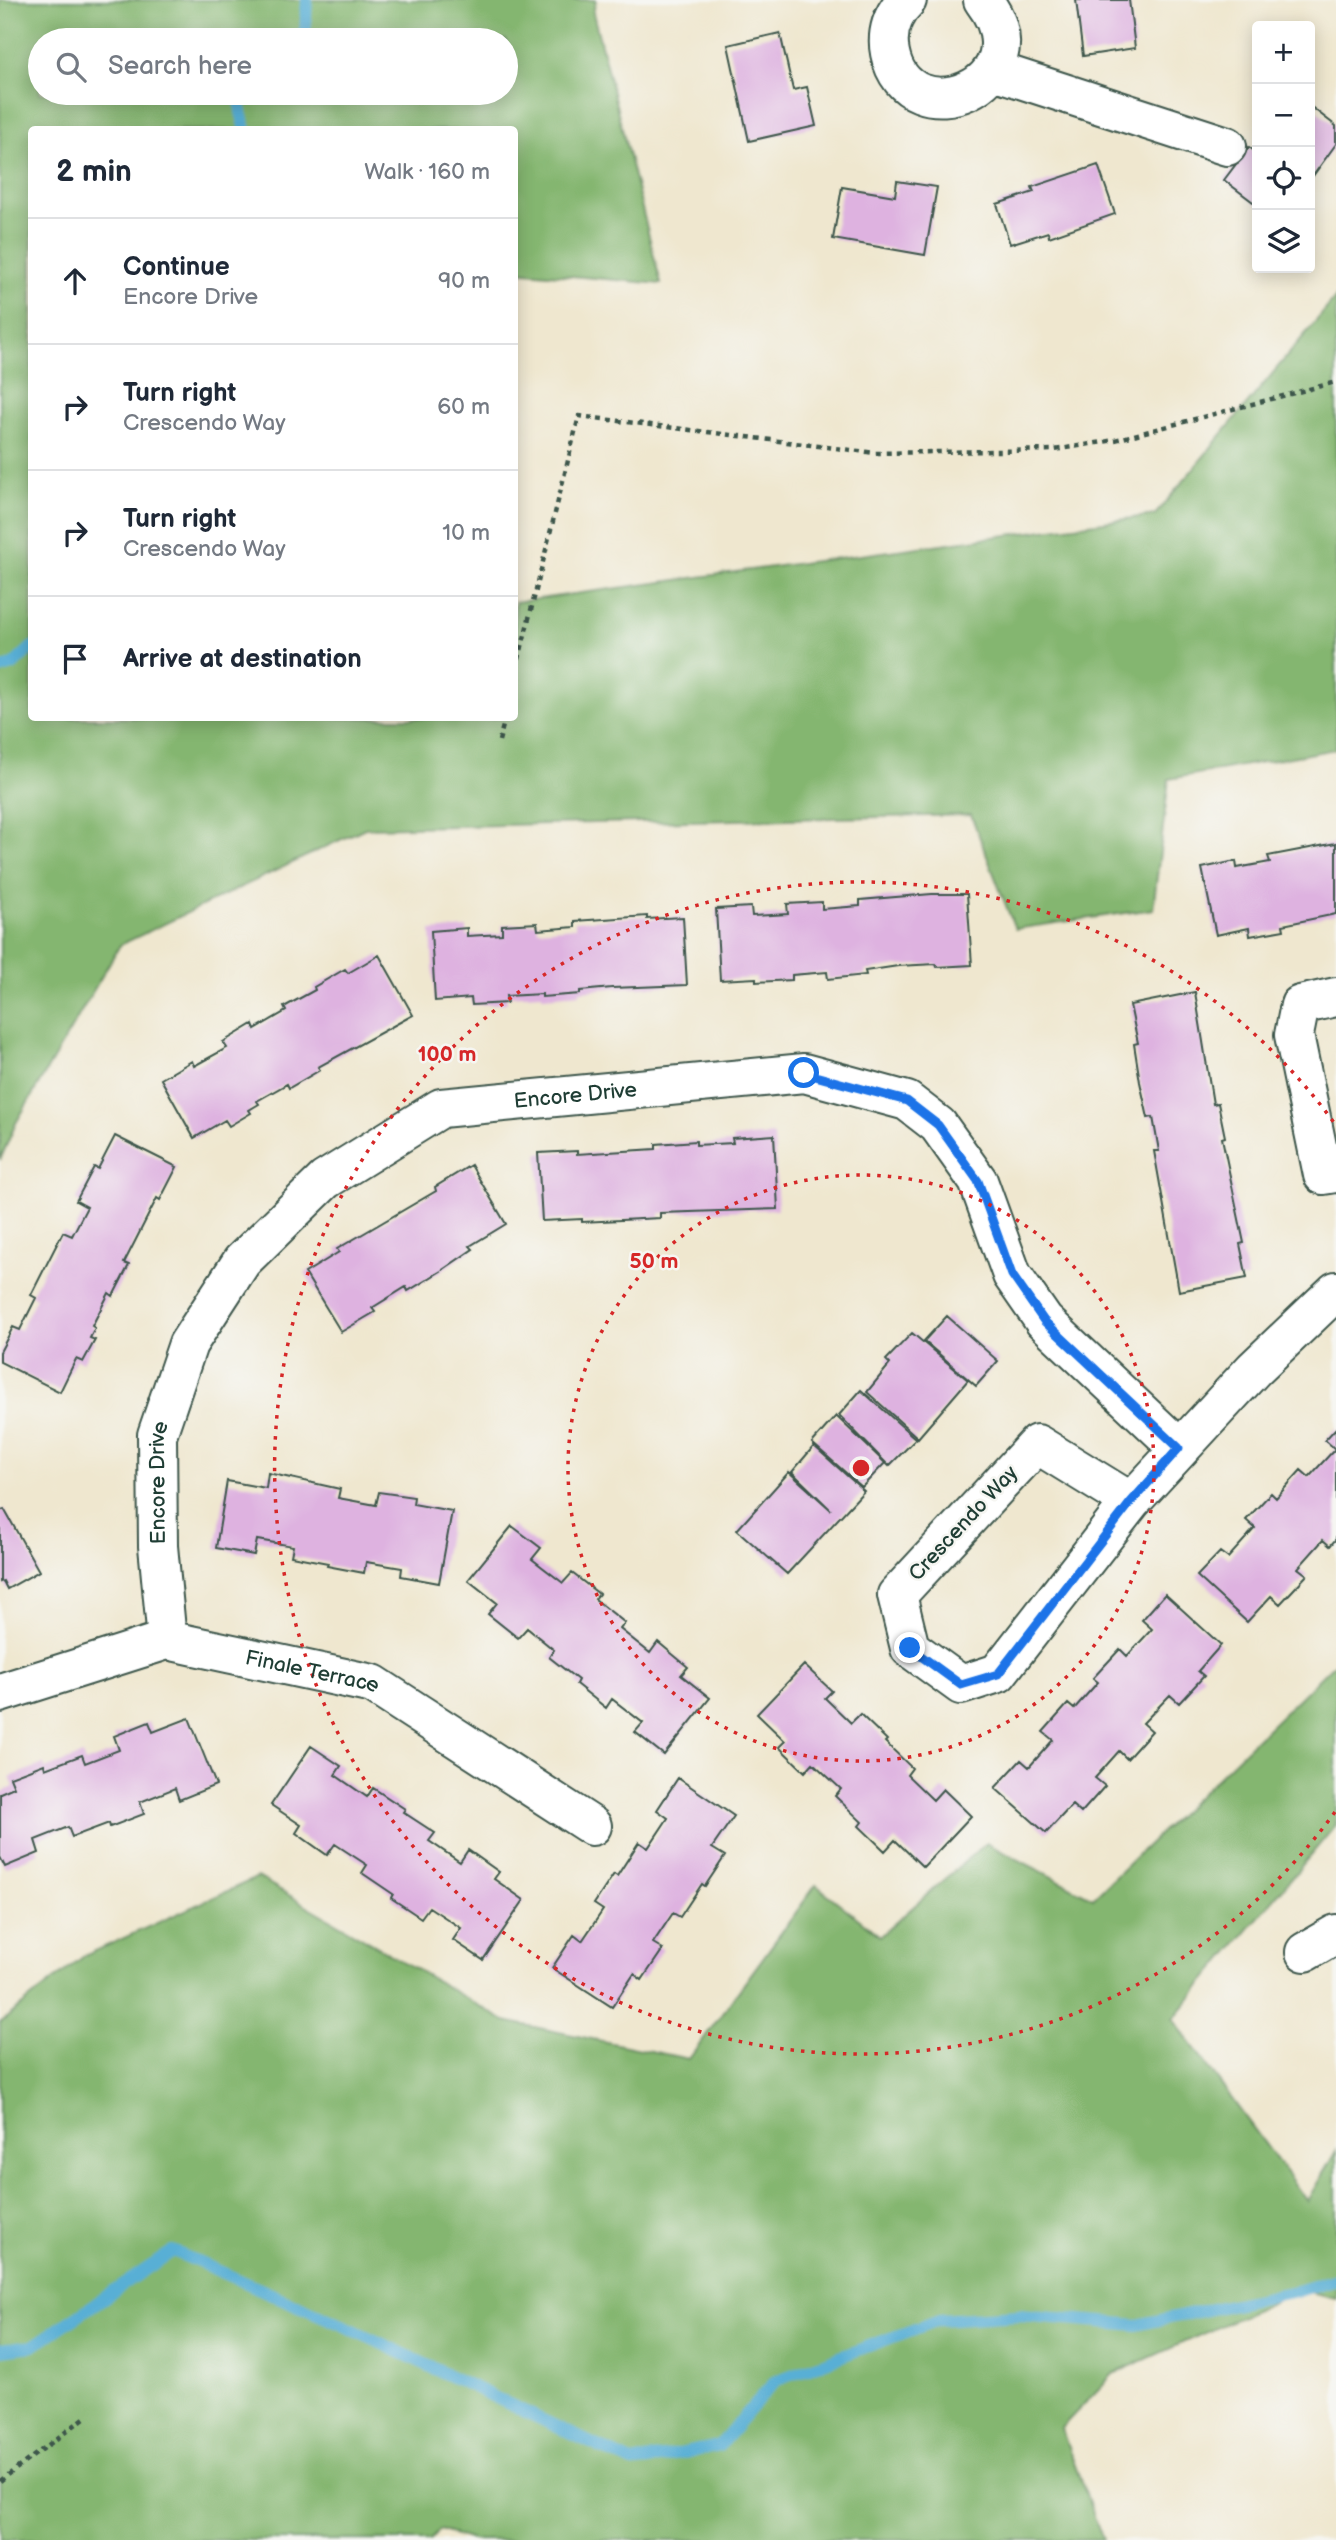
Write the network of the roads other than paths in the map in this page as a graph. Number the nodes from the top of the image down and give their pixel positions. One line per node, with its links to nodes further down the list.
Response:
1 (907, 0): 3 (street)
2 (983, 0): 3 (street)
3 (993, 70): 4 (street)
4 (1227, 146)
5 (1336, 997): 6 (street)
6 (1336, 1173)
7 (1336, 1290): 8 (street, Crescendo Way)
8 (1179, 1448): 9 (street, Crescendo Way); 10 (street, Encore Drive)
9 (1131, 1502): 9 (street, Crescendo Way)
10 (167, 1640): 11 (street, Finale Terrace); 12 (street, Finale Terrace)
11 (0, 1693)
12 (592, 1826)

